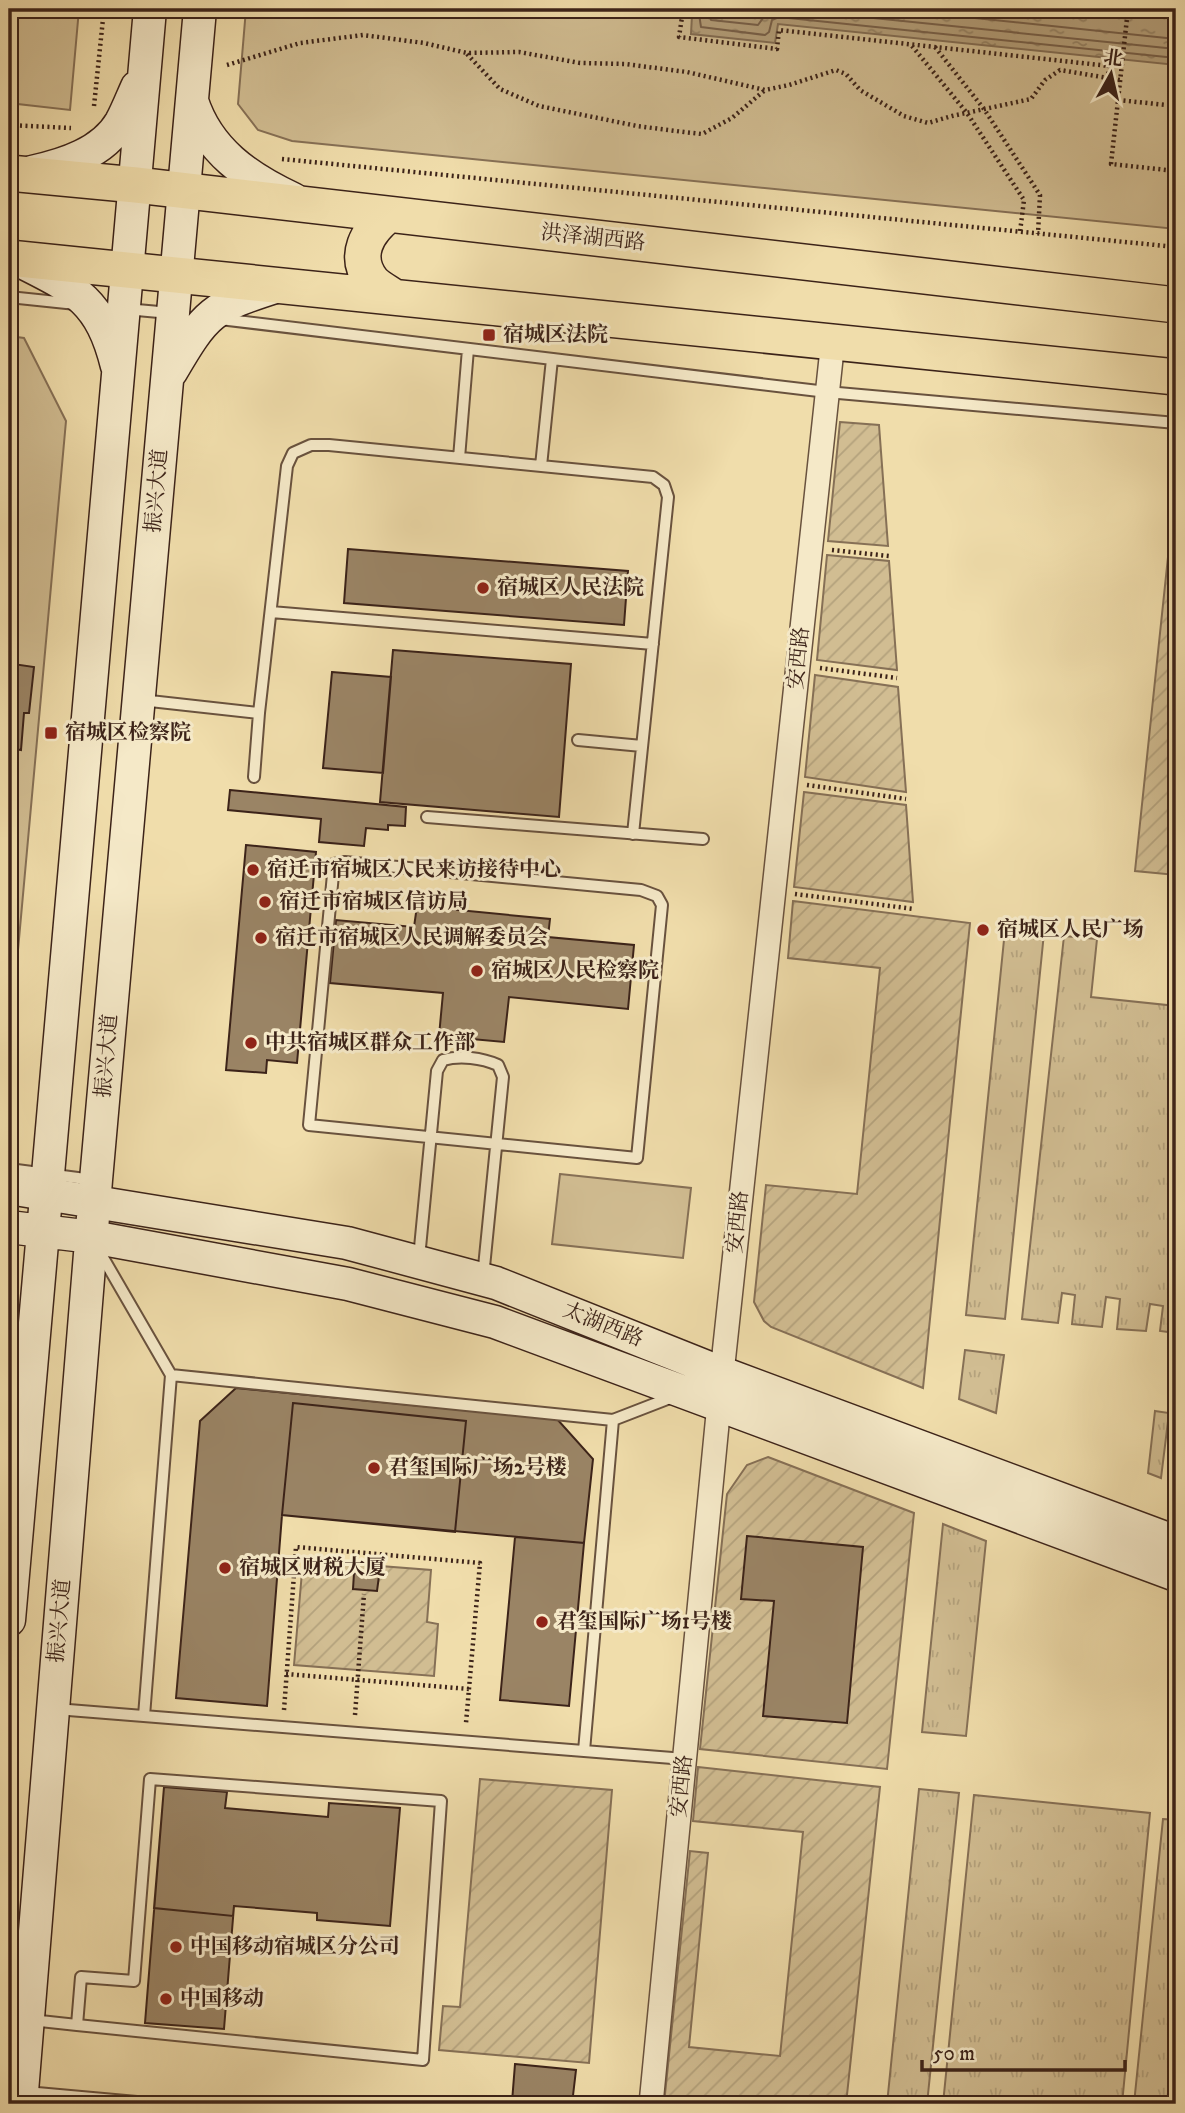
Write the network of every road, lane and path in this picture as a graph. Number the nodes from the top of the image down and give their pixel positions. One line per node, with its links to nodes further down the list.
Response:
1 (104, 9): 18 (path)
2 (597, 9): 6 (path)
3 (1128, 9): 12 (path)
4 (149, 21): 5 (main road); 9 (main road)
5 (198, 23): 15 (main road, 振兴大道)
6 (912, 45): 7 (path); 19 (path)
7 (934, 47): 11 (path); 17 (path)
8 (467, 53): 10 (path); 13 (path); 13 (path)
9 (145, 69): 24 (main road); 25 (main road)
10 (226, 74)
11 (1108, 78): 12 (path); 17 (path)
12 (1120, 80): 14 (path)
13 (765, 89): 19 (path)
14 (1118, 100): 16 (path); 23 (path)
15 (192, 101): 26 (main road, 振兴大道); 27 (main road)
16 (1176, 106)
17 (984, 109): 19 (path); 30 (path)
18 (92, 113)
19 (967, 113): 29 (path)
20 (9, 125): 21 (path)
21 (77, 128)
22 (275, 155): 29 (path)
23 (1176, 171)
24 (15, 174): 25 (main road, 洪泽湖西路)
25 (136, 185): 26 (main road, 洪泽湖西路); 33 (main road)
26 (184, 192): 27 (main road, 洪泽湖西路); 34 (main road, 振兴大道)
27 (307, 206): 28 (main road, 洪泽湖西路)
28 (388, 215): 37 (main road); 38 (main road, 洪泽湖西路)
29 (1020, 232): 30 (path)
30 (1038, 234): 31 (path)
31 (1176, 247)
32 (12, 258): 33 (main road); 39 (main road)
33 (129, 270): 34 (main road); 39 (main road)
34 (176, 276): 35 (main road); 40 (main road, 振兴大道)
35 (278, 286): 37 (main road); 40 (main road)
36 (9, 297): 39 (lane)
37 (394, 297): 41 (main road)
38 (1176, 305)
39 (108, 307): 40 (lane); 47 (main road)
40 (190, 316): 42 (lane); 49 (main road, 振兴大道)
41 (832, 340): 44 (main road); 45 (street, 安西路)
42 (468, 349): 43 (lane); 48 (lane)
43 (552, 359): 45 (lane); 50 (lane)
44 (1176, 377)
45 (827, 391): 46 (lane); 51 (street, 安西路)
46 (1176, 423)
47 (112, 455): 49 (main road); 69 (main road)
48 (459, 458): 50 (lane); 53 (lane)
49 (160, 461): 57 (main road, 振兴大道)
50 (541, 466): 54 (lane)
51 (811, 548): 52 (path); 55 (street, 安西路)
52 (888, 556)
53 (271, 612): 54 (lane); 58 (lane)
54 (653, 644): 60 (lane)
55 (798, 666): 56 (path); 62 (street, 安西路)
56 (897, 678)
57 (139, 700): 58 (lane); 70 (main road, 振兴大道)
58 (260, 713): 61 (lane)
59 (578, 740): 60 (lane)
60 (642, 746): 65 (lane)
61 (254, 777)
62 (786, 782): 63 (path); 67 (street, 安西路)
63 (906, 799)
64 (427, 817): 65 (lane)
65 (633, 834): 66 (lane)
66 (703, 839)
67 (774, 891): 68 (path); 82 (street, 安西路)
68 (914, 909)
69 (63, 994): 70 (main road); 74 (main road)
70 (112, 1002): 76 (main road, 振兴大道)
71 (431, 1137): 72 (lane); 72 (lane); 72 (lane); 80 (lane)
72 (496, 1144): 81 (lane)
73 (9, 1170): 74 (lane)
74 (47, 1184): 75 (main road, 太湖西路); 76 (main road, 太湖西路); 78 (main road)
75 (9, 1188)
76 (95, 1190): 79 (main road, 振兴大道); 80 (main road, 太湖西路)
77 (9, 1227): 78 (main road, 太湖西路)
78 (42, 1231): 79 (main road, 太湖西路); 86 (main road)
79 (92, 1237): 83 (lane); 84 (main road, 太湖西路); 88 (main road, 振兴大道)
80 (419, 1262): 81 (main road, 太湖西路)
81 (482, 1279): 82 (main road, 太湖西路)
82 (722, 1373): 85 (street, 安西路); 89 (main road, 太湖西路)
83 (171, 1375): 87 (lane); 97 (lane)
84 (683, 1392): 85 (main road, 太湖西路); 87 (lane)
85 (719, 1406): 90 (main road, 太湖西路); 102 (street, 安西路)
86 (26, 1419): 88 (main road); 92 (main road)
87 (613, 1420): 101 (lane)
88 (76, 1424): 96 (main road, 振兴大道)
89 (1176, 1542)
90 (1176, 1575)
91 (365, 1594): 94 (path)
92 (9, 1620)
93 (286, 1674): 94 (path); 95 (path); 98 (path)
94 (358, 1680): 95 (path); 99 (path)
95 (469, 1689): 100 (path)
96 (53, 1709): 97 (lane); 103 (main road, 振兴大道)
97 (144, 1716): 98 (lane)
98 (283, 1728): 99 (lane)
99 (353, 1733): 100 (lane)
100 (465, 1742): 101 (lane)
101 (584, 1751): 102 (lane)
102 (685, 1759): 107 (street, 安西路)
103 (28, 2020): 104 (lane); 105 (main road, 振兴大道)
104 (77, 2025): 104 (lane)
105 (22, 2098): 106 (lane)
106 (159, 2104)
107 (651, 2104)

